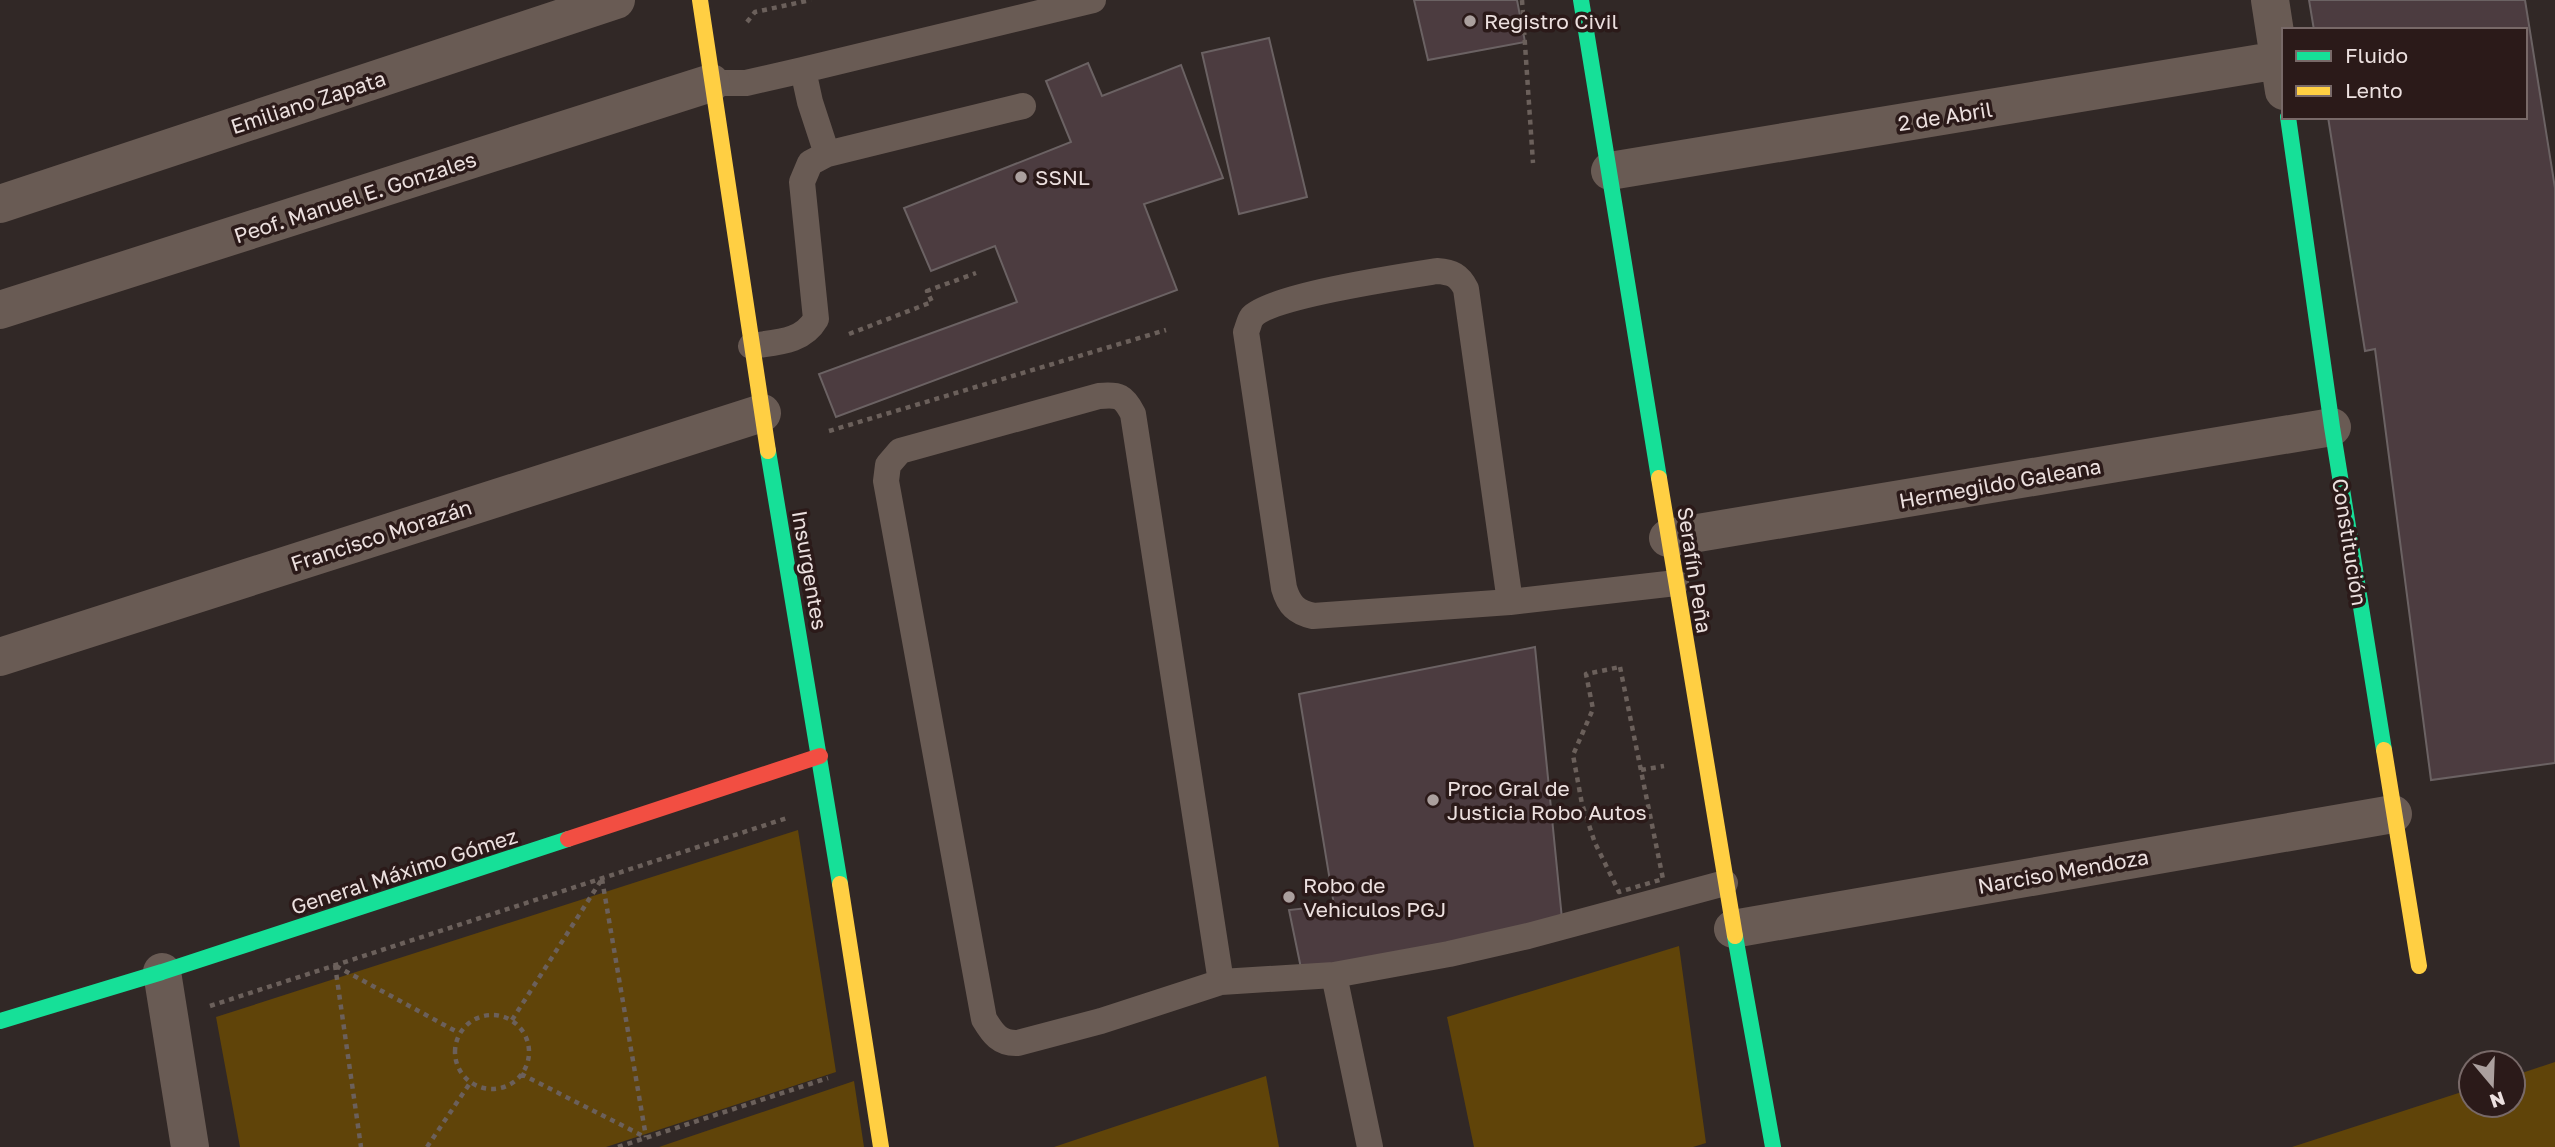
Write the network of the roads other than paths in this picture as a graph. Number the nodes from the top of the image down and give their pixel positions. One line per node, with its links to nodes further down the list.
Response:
1 (616, 0): 13 (street, Emiliano Zapata)
2 (700, 0): 8 (street, Insurgentes)
3 (1093, 0): 6 (lane)
4 (1581, 0): 12 (street, Serafín Peña)
5 (2270, 0): 7 (street)
6 (803, 70): 8 (lane); 11 (lane)
7 (2282, 76): 12 (street, 2 de Abril)
8 (711, 83): 14 (street, Peof. Manuel E. Gonzales); 15 (street, Insurgentes)
9 (1023, 106): 11 (lane)
10 (2288, 119): 17 (street, Constitución)
11 (827, 155): 15 (lane)
12 (1610, 171): 18 (street, Serafín Peña)
13 (0, 204)
14 (0, 310)
15 (751, 346): 16 (street, Insurgentes)
16 (762, 413): 21 (street, Francisco Morazán); 22 (street, Insurgentes)
17 (2332, 427): 18 (street, Hermegildo Galeana); 23 (street, Constitución)
18 (1668, 538): 19 (street, Serafín Peña)
19 (1676, 583): 20 (lane); 24 (street, Serafín Peña)
20 (1510, 602): 20 (lane)
21 (0, 657)
22 (820, 756): 27 (street, General Máximo Gómez); 32 (street, Insurgentes)
23 (2393, 814): 25 (street, Narciso Mendoza); 26 (street, Constitución)
24 (1725, 883): 25 (street, Serafín Peña); 28 (lane)
25 (1733, 929): 34 (street, Serafín Peña)
26 (2419, 967)
27 (162, 972): 30 (street, General Máximo Gómez); 31 (street)
28 (1334, 975): 29 (lane); 33 (lane)
29 (1221, 982): 29 (lane)
30 (0, 1021)
31 (190, 1147)
32 (881, 1147)
33 (1370, 1147)
34 (1773, 1147)

